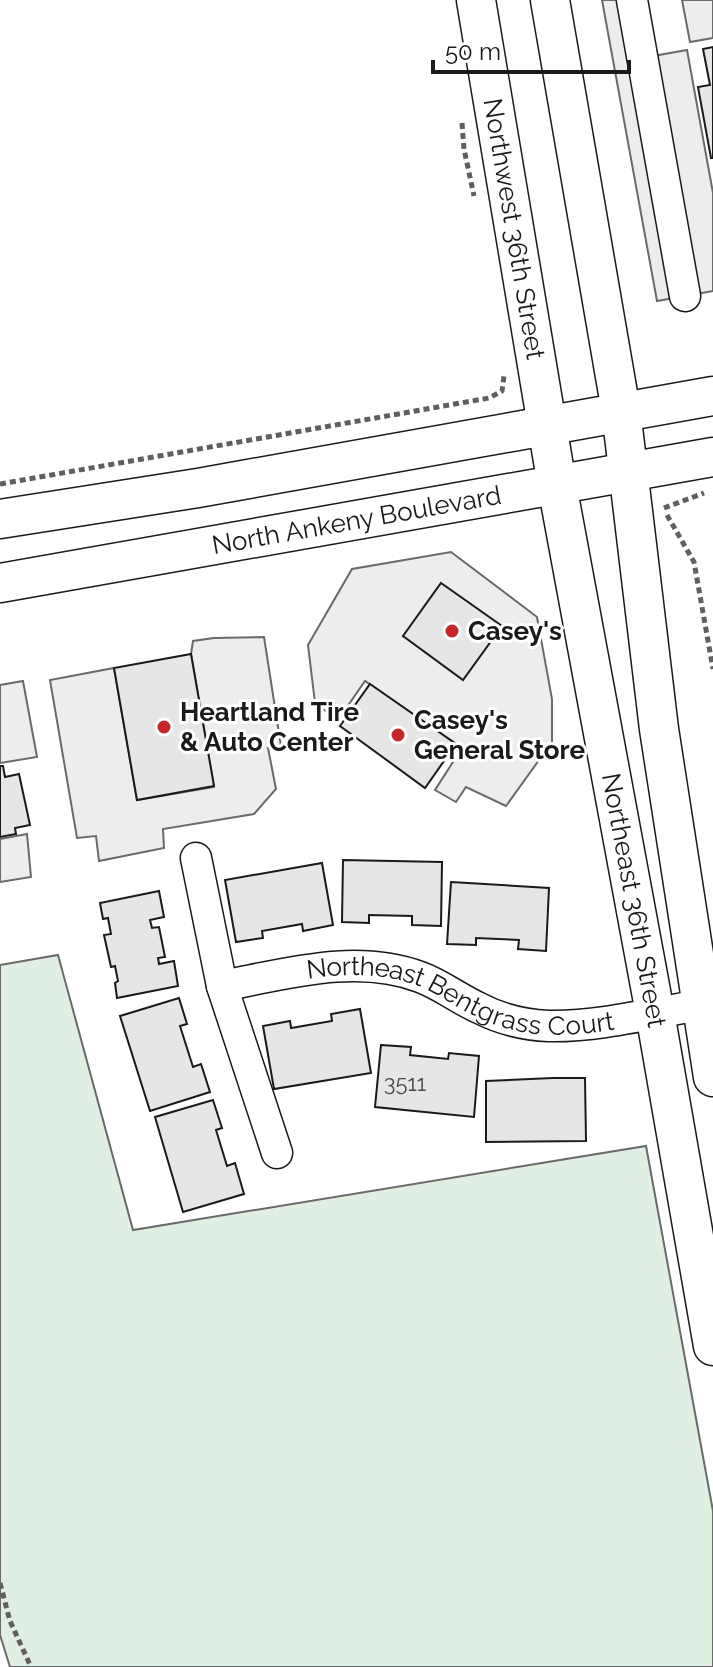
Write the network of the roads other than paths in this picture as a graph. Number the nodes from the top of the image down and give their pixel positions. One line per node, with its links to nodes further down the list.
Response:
1 (476, 0): 7 (main road, Northwest 36th Street)
2 (550, 0): 6 (main road)
3 (632, 0): 4 (street)
4 (685, 296)
5 (713, 396): 6 (main road, North Ankeny Boulevard)
6 (625, 442): 7 (main road, North Ankeny Boulevard); 7 (main road, North Ankeny Boulevard); 8 (main road, North Ankeny Boulevard); 13 (main road, Northeast 36th Street)
7 (553, 455): 9 (main road, North Ankeny Boulevard); 10 (main road, North Ankeny Boulevard); 14 (main road, Northeast 36th Street)
8 (713, 457)
9 (0, 519)
10 (0, 583)
11 (196, 858): 12 (street)
12 (222, 986): 14 (street, Northeast Bentgrass Court); 16 (street)
13 (700, 1005): 14 (street, Northeast Bentgrass Court); 15 (main road, Northeast 36th Street)
14 (655, 1013): 17 (main road, Northeast 36th Street)
15 (713, 1077)
16 (277, 1153)
17 (713, 1346)

